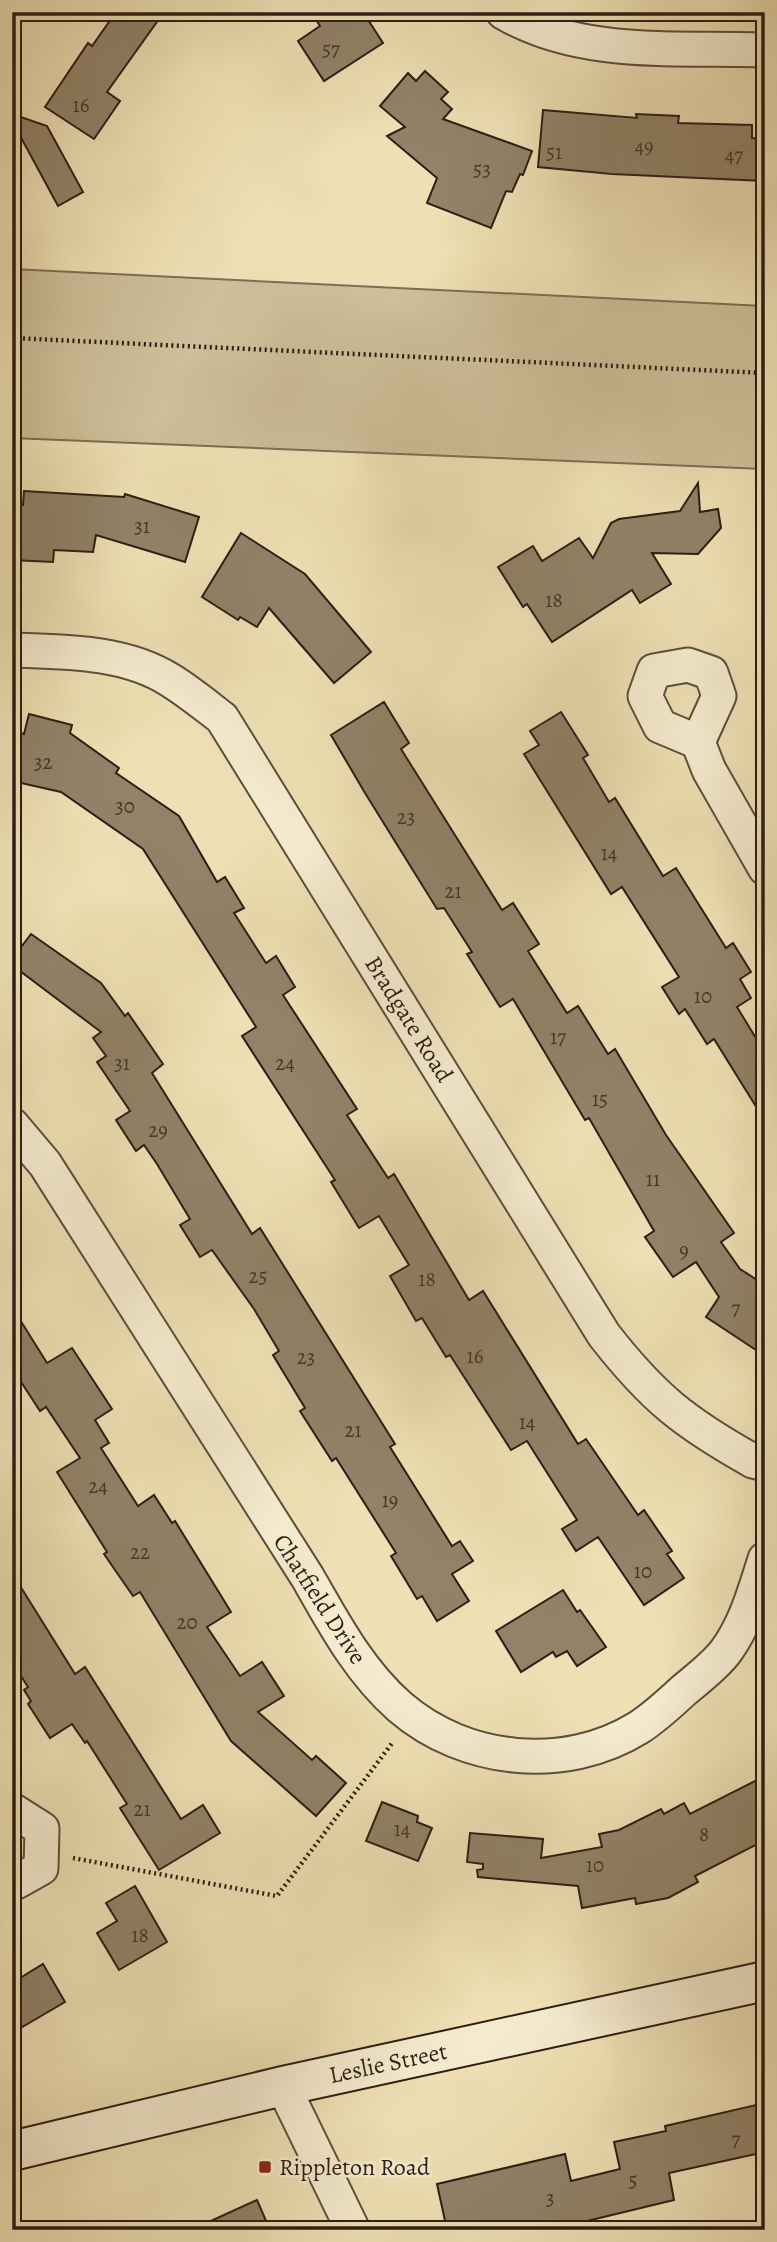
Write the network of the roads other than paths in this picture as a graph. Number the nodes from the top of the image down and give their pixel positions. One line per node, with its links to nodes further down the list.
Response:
1 (503, 12): 2 (street)
2 (765, 50)
3 (12, 650): 7 (street, Bradgate Road)
4 (698, 742): 5 (street)
5 (765, 869)
6 (12, 1125): 8 (street, Chatfield Drive)
7 (765, 1464)
8 (765, 1559)
9 (12, 1810): 10 (street)
10 (12, 1880)
11 (765, 1981): 12 (main road, Leslie Street)
12 (284, 2086): 13 (main road, Leslie Street); 14 (street)
13 (12, 2151)
14 (353, 2230)

